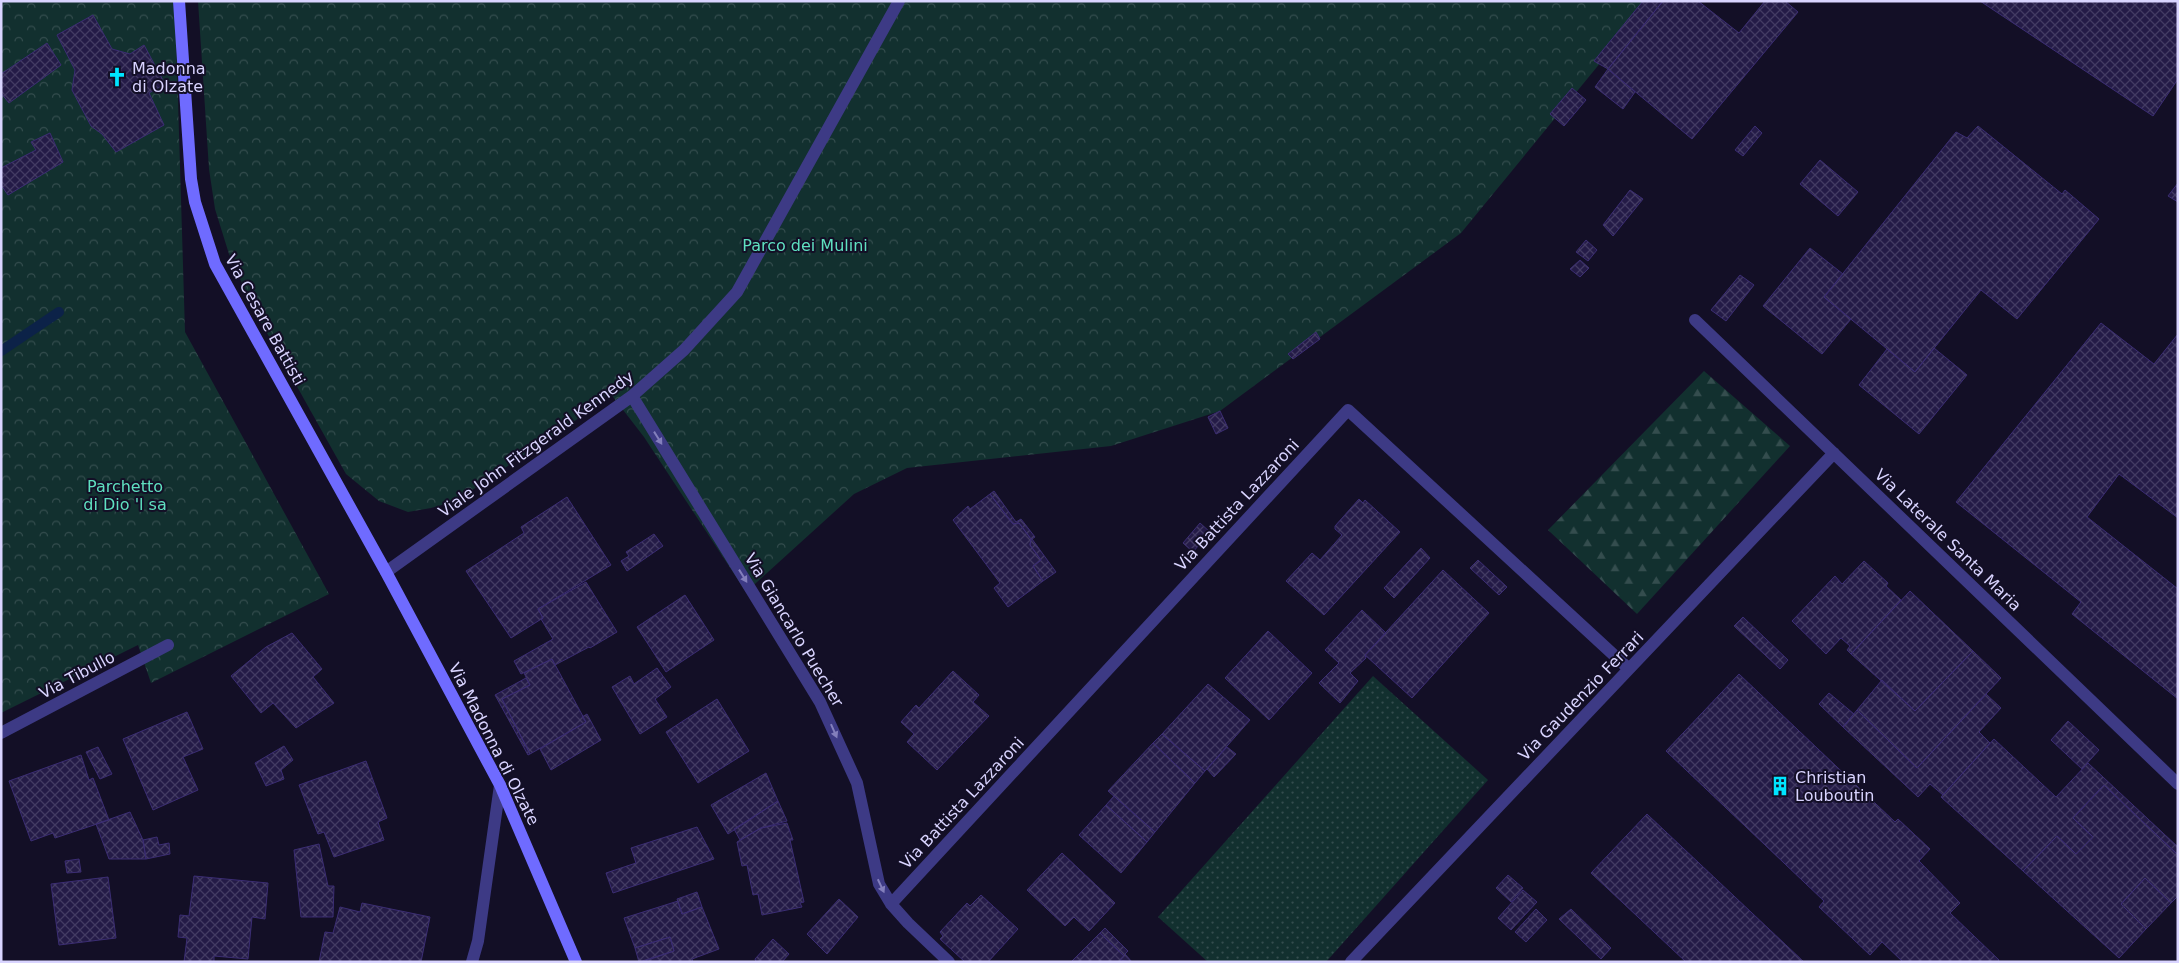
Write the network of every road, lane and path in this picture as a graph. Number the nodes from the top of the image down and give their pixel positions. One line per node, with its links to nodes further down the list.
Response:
1 (179, 1): 6 (street, Via Cesare Battisti)
2 (899, 1): 4 (street, Viale John Fitzgerald Kennedy)
3 (1696, 320): 5 (street, Via Laterale Santa Maria)
4 (632, 396): 6 (street, Viale John Fitzgerald Kennedy); 12 (street, Via Giancarlo Puecher, one-way to 12)
5 (1834, 453): 8 (street, Via Gaudenzio Ferrari); 10 (street, Via Laterale Santa Maria)
6 (386, 572): 11 (street, Via Madonna di Olzate)
7 (168, 645): 9 (street, Via Tibullo)
8 (1629, 669): 12 (street, Via Battista Lazzaroni); 16 (street, Via Gaudenzio Ferrari)
9 (1, 733)
10 (2178, 784)
11 (500, 785): 13 (street); 14 (street, Via Madonna di Olzate)
12 (891, 904): 15 (street, Via Giancarlo Puecher)
13 (472, 962)
14 (576, 962)
15 (949, 962)
16 (1351, 962)

